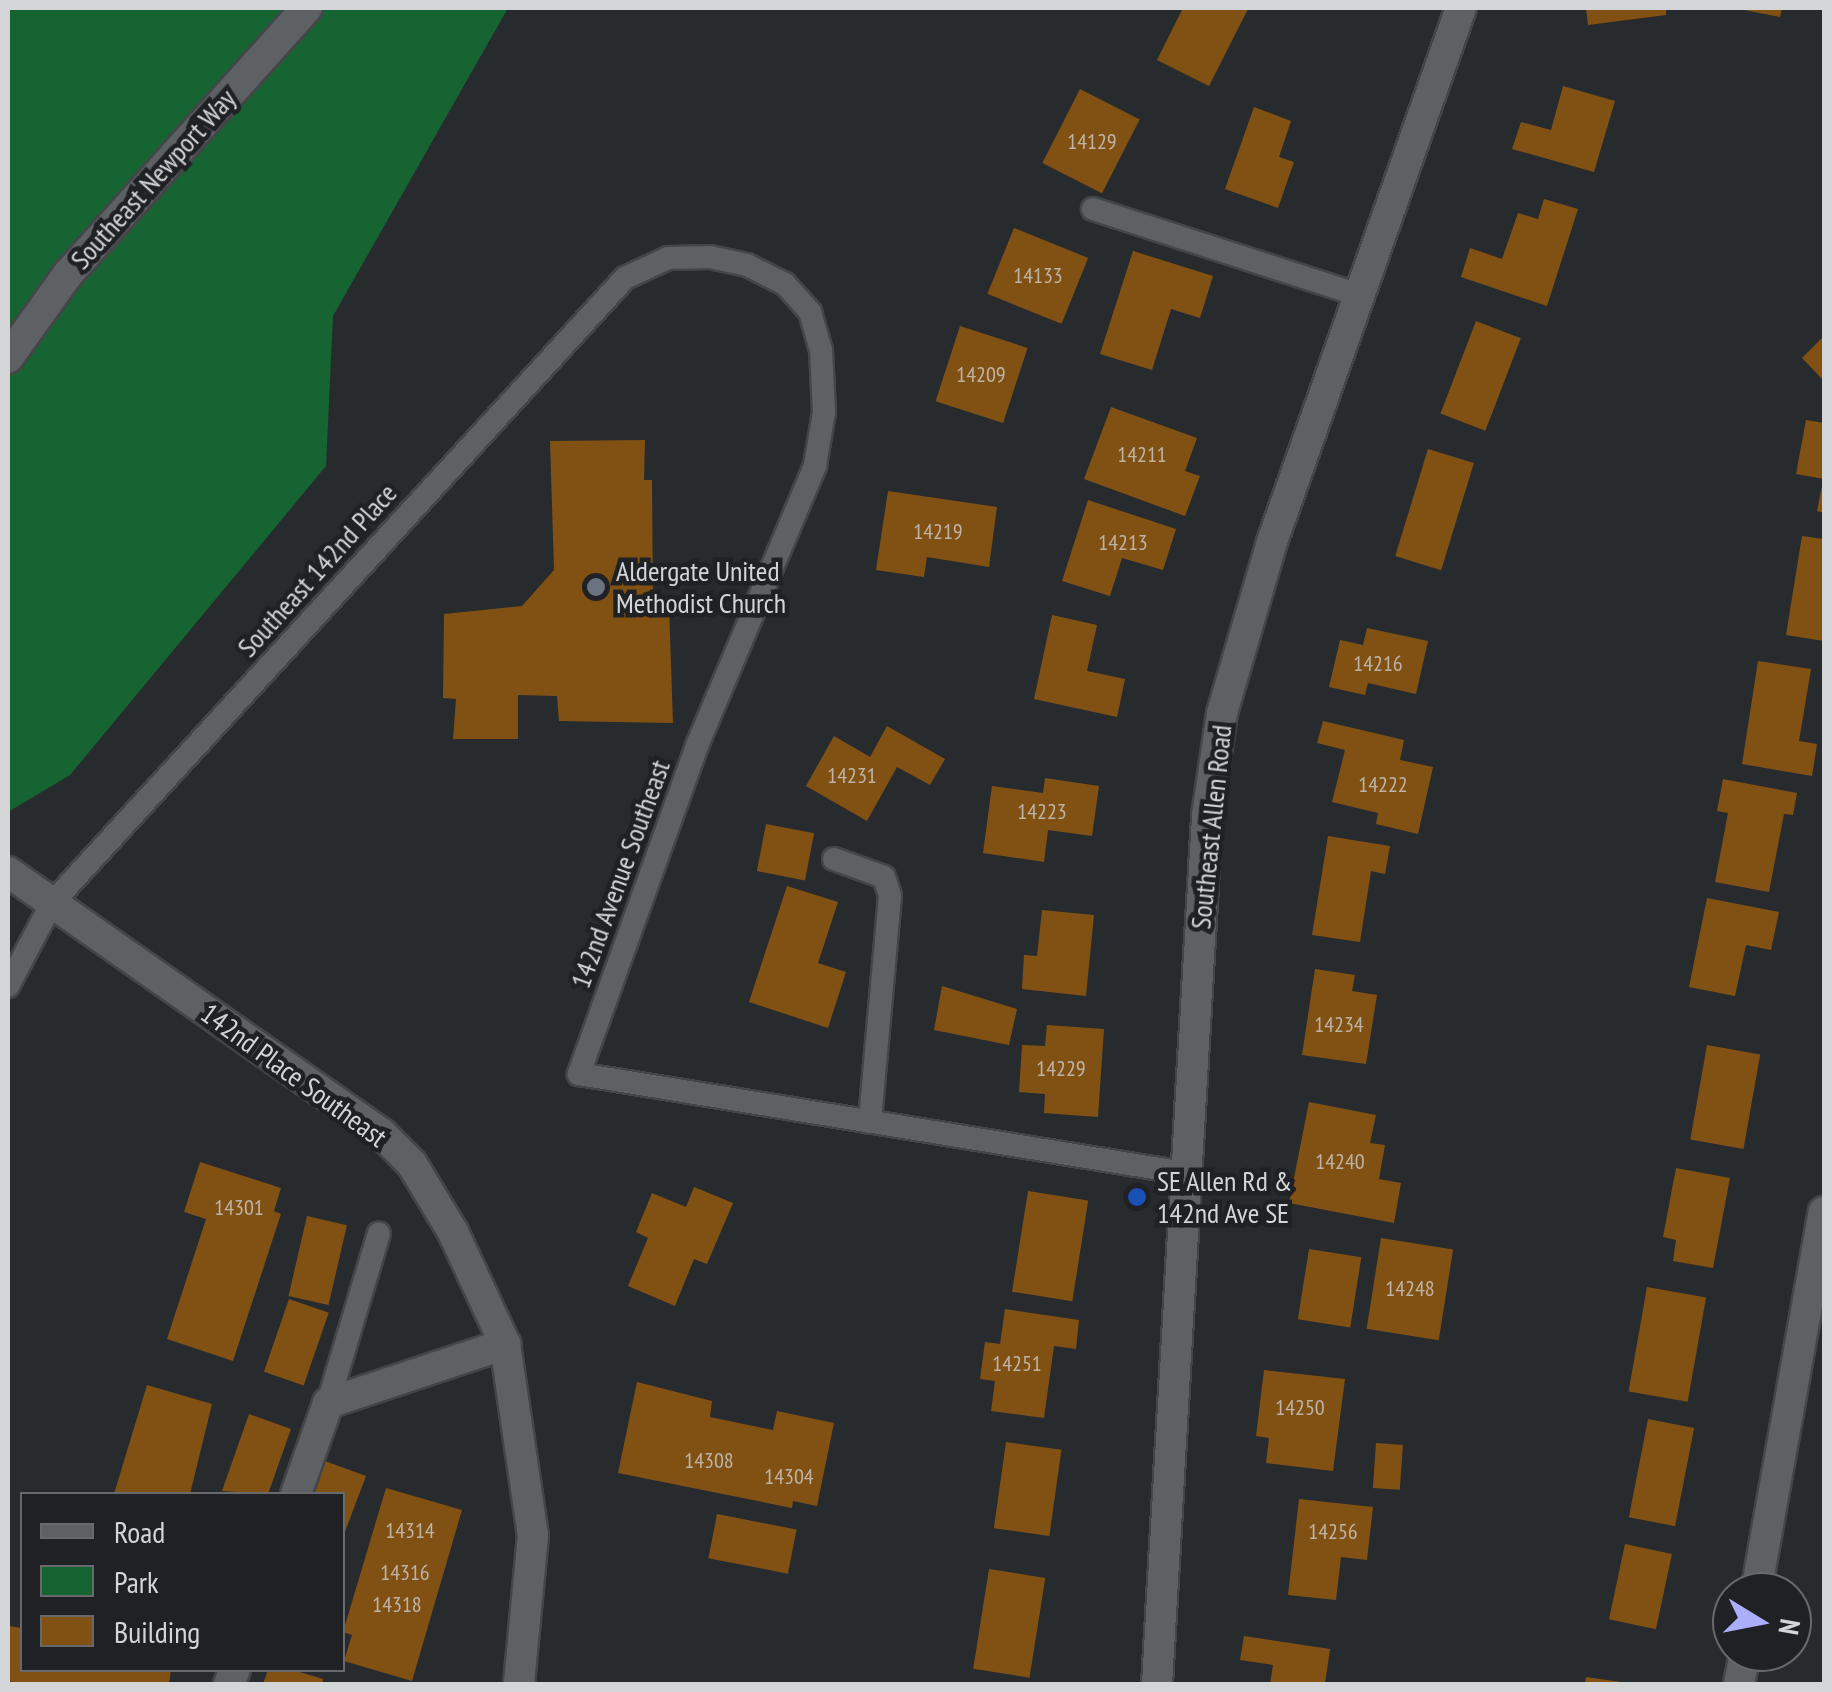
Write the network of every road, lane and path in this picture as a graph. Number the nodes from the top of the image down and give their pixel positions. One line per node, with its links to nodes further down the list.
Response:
1 (307, 8): 6 (street, Southeast Newport Way)
2 (1461, 8): 5 (street, Southeast Allen Road)
3 (1094, 209): 5 (lane)
4 (625, 278): 9 (lane, Southeast 142nd Place); 11 (lane, 142nd Avenue Southeast)
5 (1358, 295): 12 (street, Southeast Allen Road)
6 (8, 358)
7 (834, 860): 11 (lane)
8 (8, 872): 9 (street, 142nd Place Southeast)
9 (52, 903): 10 (lane, Southeast 142nd Place); 15 (street, 142nd Place Southeast)
10 (8, 986)
11 (870, 1122): 12 (lane, 142nd Avenue Southeast)
12 (1184, 1173): 20 (street, Southeast Allen Road)
13 (1824, 1212): 18 (street)
14 (379, 1233): 16 (lane)
15 (505, 1344): 16 (street); 19 (street, 142nd Place Southeast)
16 (328, 1403): 17 (street)
17 (297, 1492)
18 (1760, 1572)
19 (520, 1684)
20 (1157, 1684)

